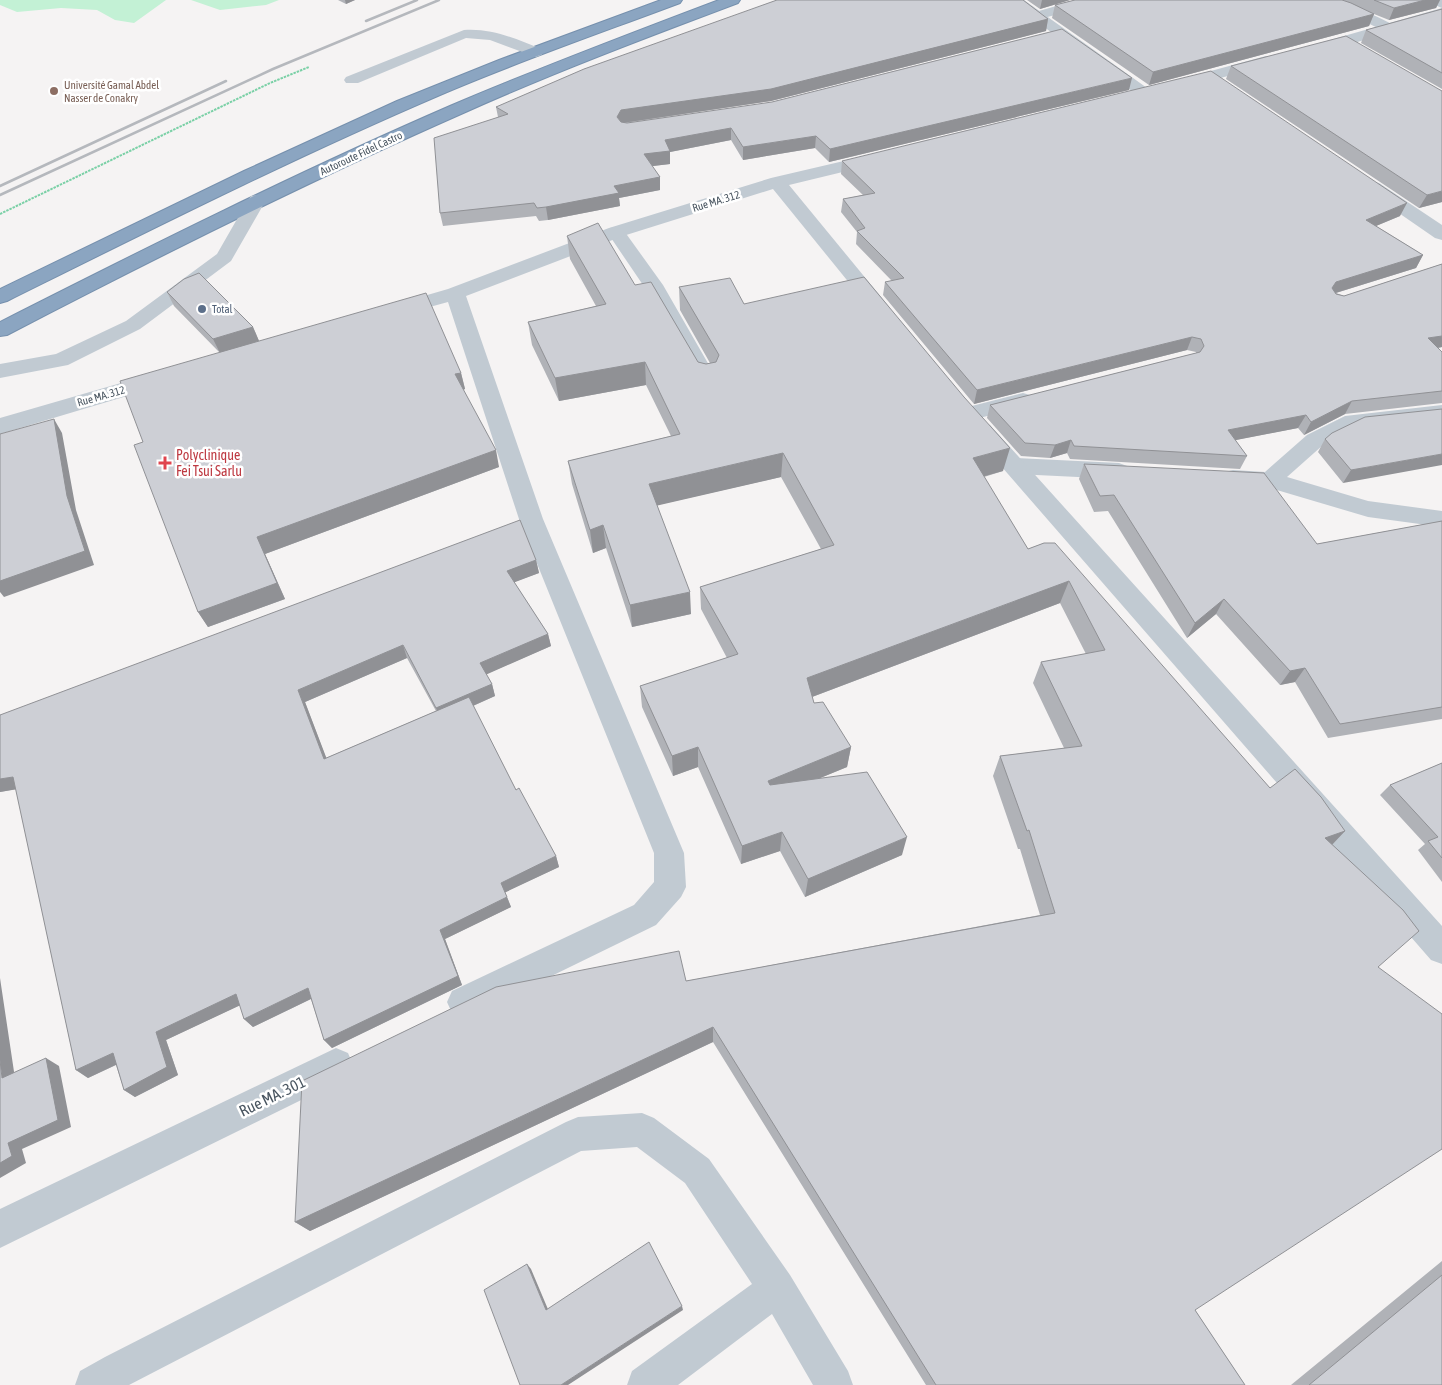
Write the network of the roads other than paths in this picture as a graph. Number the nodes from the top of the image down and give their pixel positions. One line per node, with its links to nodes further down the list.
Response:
1 (675, 0): 15 (highway, Autoroute Fidel Castro)
2 (1014, 0): 9 (street)
3 (1092, 0): 9 (lane)
4 (1317, 0): 10 (lane)
5 (1436, 0): 7 (lane)
6 (740, 1): 24 (highway, Autoroute Fidel Castro)
7 (1442, 4)
8 (1442, 12): 10 (street)
9 (1036, 16): 11 (street)
10 (1389, 28): 13 (street)
11 (1061, 34): 12 (street); 19 (street)
12 (1042, 39)
13 (1343, 42): 14 (street); 16 (street)
14 (1359, 51)
15 (536, 52): 17 (lane); 28 (highway, Autoroute Fidel Castro)
16 (1209, 76): 18 (street); 19 (street)
17 (352, 80)
18 (1226, 87)
19 (1146, 93): 20 (street)
20 (1126, 98)
21 (893, 154): 23 (street, Rue MA. 312)
22 (1357, 175): 26 (street)
23 (777, 182): 25 (street, Rue MA. 312); 30 (street)
24 (257, 200): 31 (highway, Autoroute Fidel Castro); 32 (lane)
25 (616, 232): 27 (street, Rue MA. 312); 34 (lane)
26 (1442, 234)
27 (455, 293): 29 (street, Rue MA. 312); 45 (street)
28 (0, 297)
29 (379, 315)
30 (894, 324)
31 (0, 330)
32 (0, 371)
33 (180, 373): 38 (street, Rue MA. 312)
34 (707, 379)
35 (1044, 395): 36 (lane)
36 (961, 407): 39 (street)
37 (1442, 412): 42 (lane)
38 (0, 426)
39 (1015, 466): 40 (lane); 44 (street)
40 (1143, 473)
41 (1211, 476): 42 (lane)
42 (1270, 480): 43 (lane)
43 (1442, 519)
44 (1442, 949)
45 (439, 1015)
46 (367, 1050): 47 (street, Rue MA. 301)
47 (0, 1228)
48 (777, 1288): 49 (lane); 50 (lane); 51 (lane)
49 (94, 1385)
50 (646, 1385)
51 (834, 1385)

